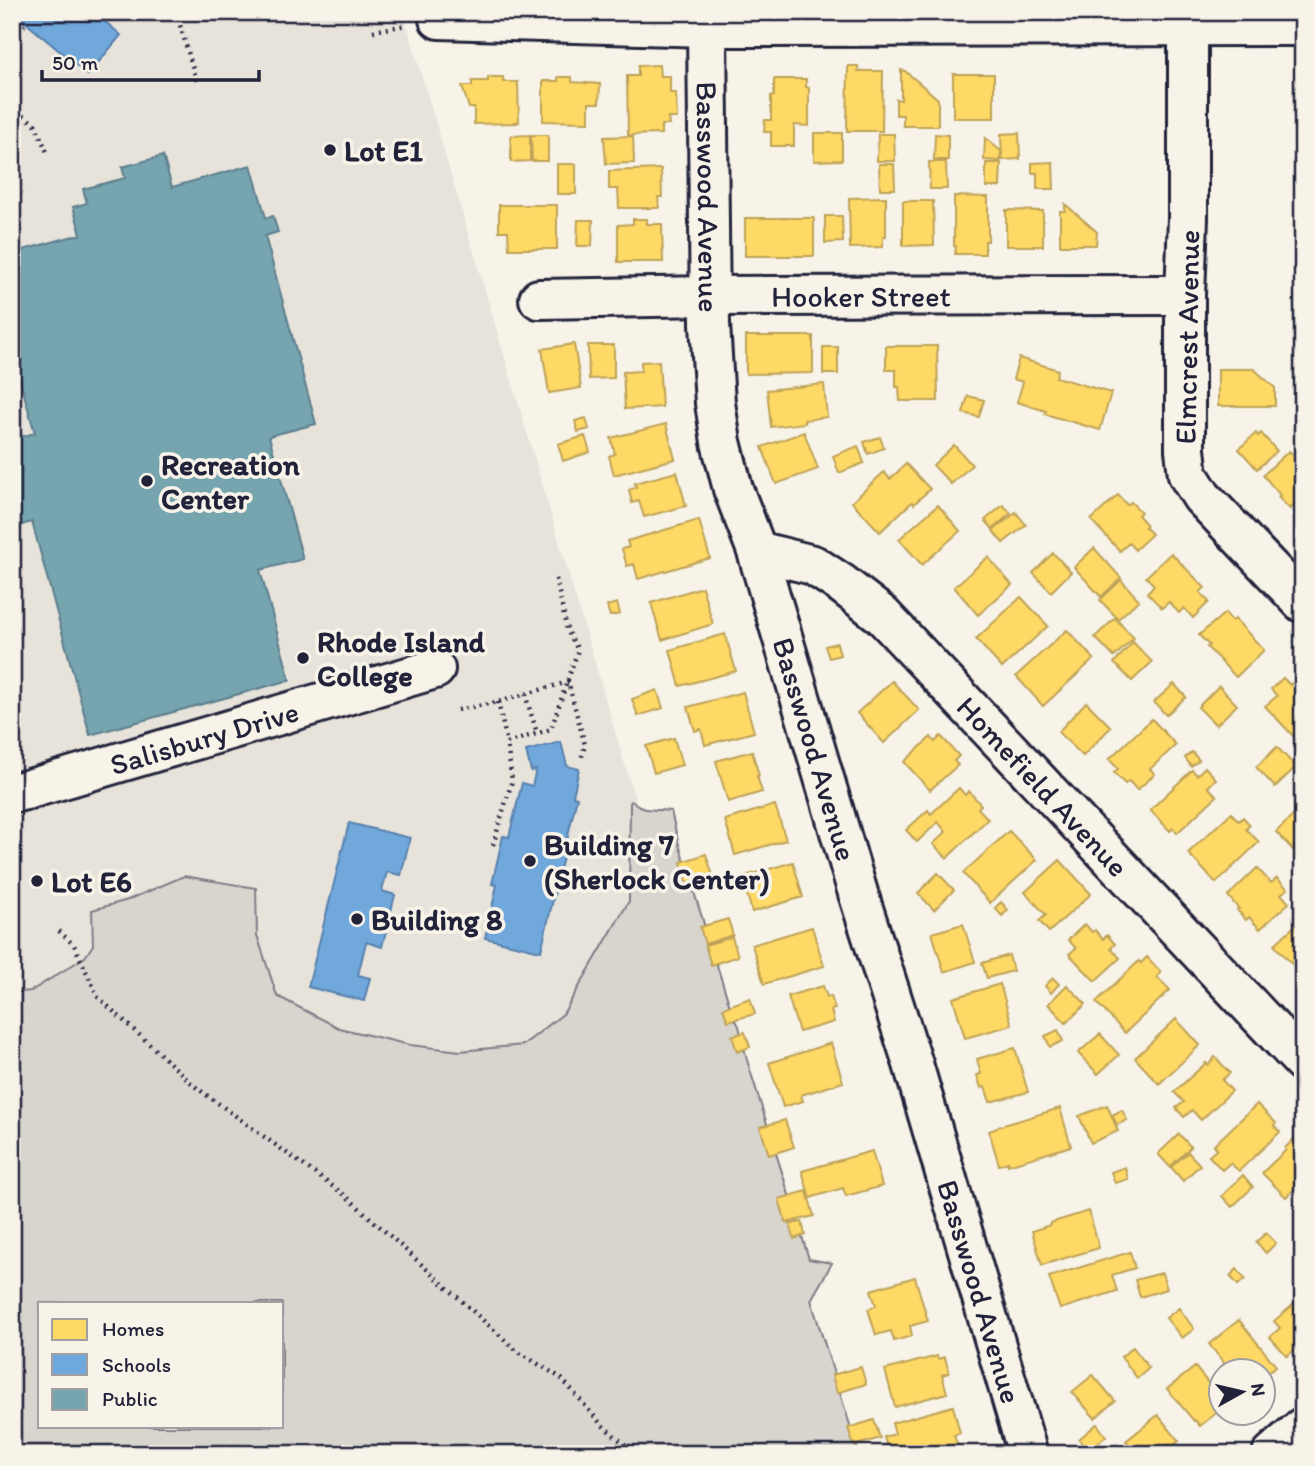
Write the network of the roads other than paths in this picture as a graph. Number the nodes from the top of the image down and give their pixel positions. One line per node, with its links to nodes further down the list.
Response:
1 (439, 19): 5 (street)
2 (779, 19): 3 (street); 5 (street)
3 (1188, 26): 4 (street); 6 (street, Elmcrest Avenue)
4 (1303, 26)
5 (707, 27): 7 (street, Basswood Avenue)
6 (1185, 295): 7 (street, Hooker Street); 10 (street, Elmcrest Avenue)
7 (710, 296): 8 (street, Hooker Street); 9 (street, Basswood Avenue)
8 (539, 299)
9 (757, 551): 13 (street, Homefield Avenue); 15 (street, Basswood Avenue)
10 (1303, 603)
11 (435, 669): 12 (street, Salisbury Drive)
12 (12, 793)
13 (1303, 1062)
14 (1303, 1427): 16 (street)
15 (1028, 1454)
16 (1272, 1454)

